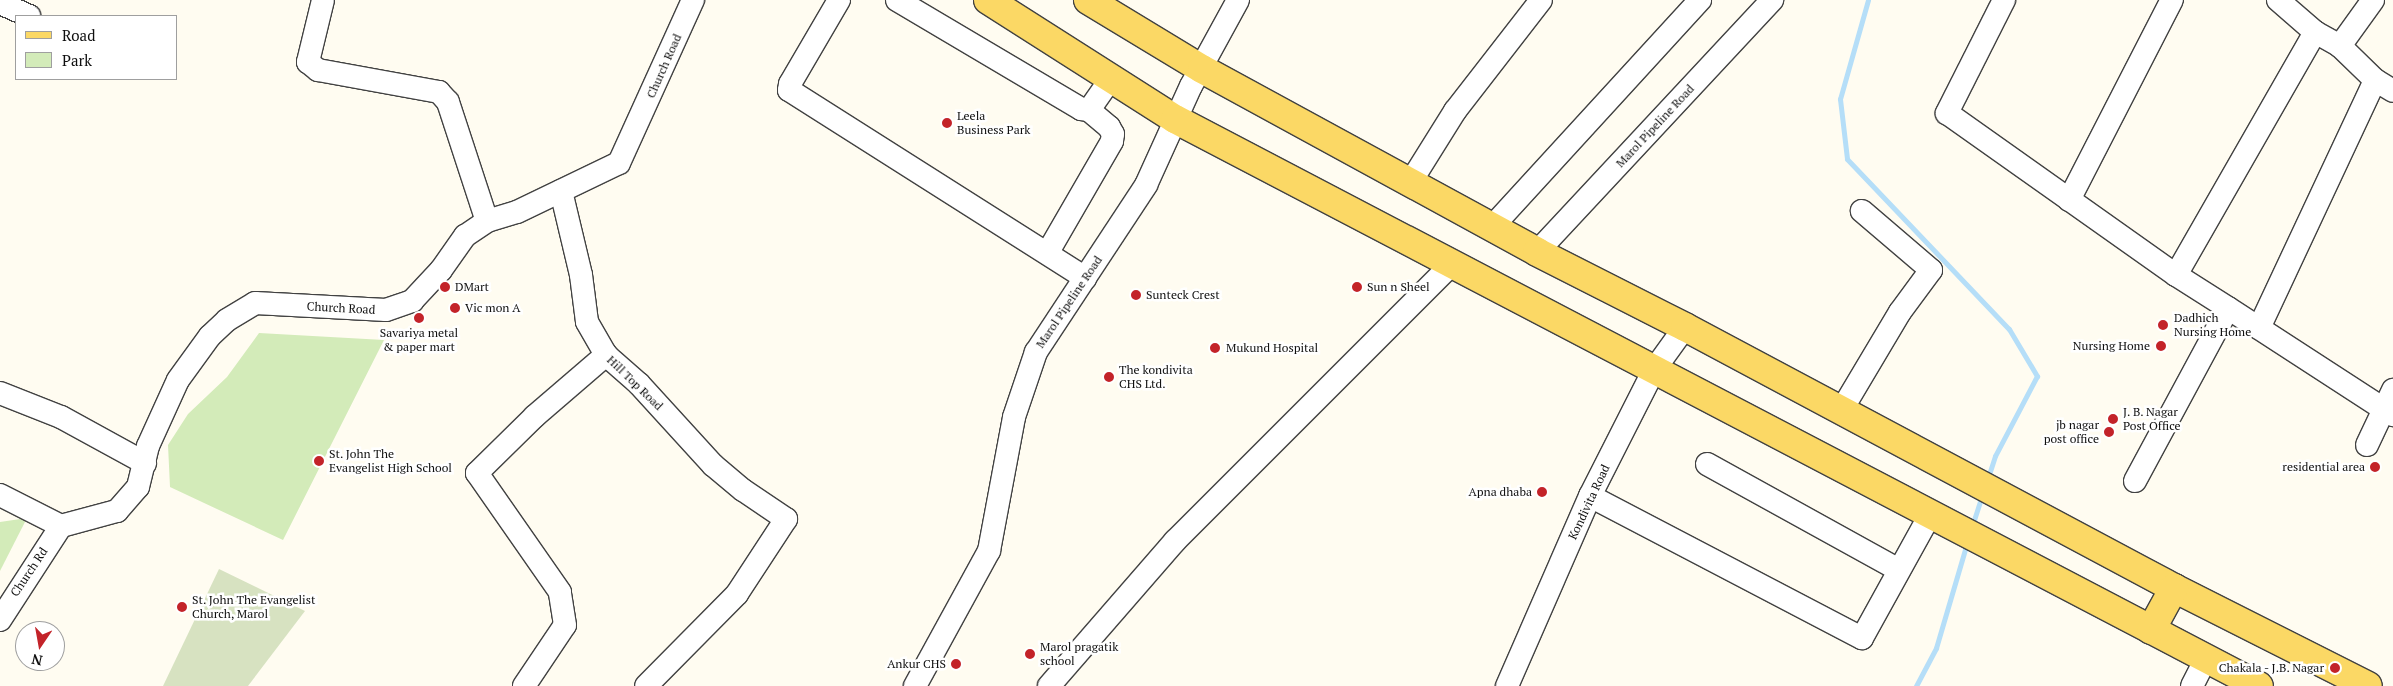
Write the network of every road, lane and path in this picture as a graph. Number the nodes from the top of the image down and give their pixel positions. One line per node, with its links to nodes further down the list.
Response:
1 (38, 0): 18 (street)
2 (323, 0): 30 (street)
3 (694, 0): 27 (street, Church Road)
4 (839, 0): 32 (street)
5 (897, 0): 24 (street)
6 (988, 0): 22 (main road)
7 (1088, 0): 21 (main road)
8 (1238, 0): 21 (street, Marol Pipeline Road)
9 (1541, 0): 26 (street)
10 (1700, 0): 31 (street)
11 (1772, 0): 33 (street, Marol Pipeline Road)
12 (2004, 0): 28 (street)
13 (2172, 0): 28 (street)
14 (2278, 0): 19 (street)
15 (2373, 0): 20 (street)
16 (0, 3): 17 (street)
17 (27, 15)
18 (34, 15)
19 (2315, 32): 20 (street); 35 (street)
20 (2340, 46): 23 (street)
21 (1202, 69): 25 (street, Marol Pipeline Road); 26 (main road)
22 (1111, 78): 24 (street); 25 (main road)
23 (2384, 85): 39 (street)
24 (1089, 110): 32 (street)
25 (1175, 119): 34 (main road); 36 (street, Marol Pipeline Road)
26 (1410, 183): 31 (main road)
27 (561, 191): 30 (street, Church Road); 40 (street, Hill Top Road)
28 (2069, 200): 35 (street)
29 (1862, 211): 44 (street)
30 (487, 222): 46 (street, Church Road)
31 (1492, 227): 33 (main road)
32 (1048, 252): 36 (street)
33 (1537, 252): 38 (main road)
34 (1452, 264): 41 (main road); 61 (street)
35 (2176, 275): 37 (street)
36 (1085, 278): 60 (street, Marol Pipeline Road)
37 (2228, 308): 39 (street); 48 (street)
38 (1685, 326): 41 (street, Kondivita Road); 44 (main road)
39 (2259, 328): 43 (street)
40 (606, 355): 58 (street); 59 (street, Hill Top Road)
41 (1654, 370): 50 (street, Kondivita Road); 51 (main road)
42 (0, 393): 46 (street)
43 (2390, 404): 45 (street)
44 (1841, 411): 54 (main road)
45 (2367, 444)
46 (145, 463): 52 (street, Church Road)
47 (1707, 464): 53 (street)
48 (2135, 481)
49 (0, 495): 52 (street)
50 (1590, 496): 53 (street); 62 (street, Kondivita Road)
51 (1930, 515): 53 (street); 56 (main road)
52 (61, 526): 55 (street, Church Rd)
53 (1899, 570)
54 (2174, 588): 56 (main road); 65 (main road)
55 (0, 620)
56 (2151, 630): 57 (main road)
57 (2209, 669): 63 (street); 64 (main road)
58 (524, 686)
59 (646, 686)
60 (915, 686)
61 (1049, 686)
62 (1507, 686)
63 (2192, 686)
64 (2259, 686)
65 (2368, 686)

